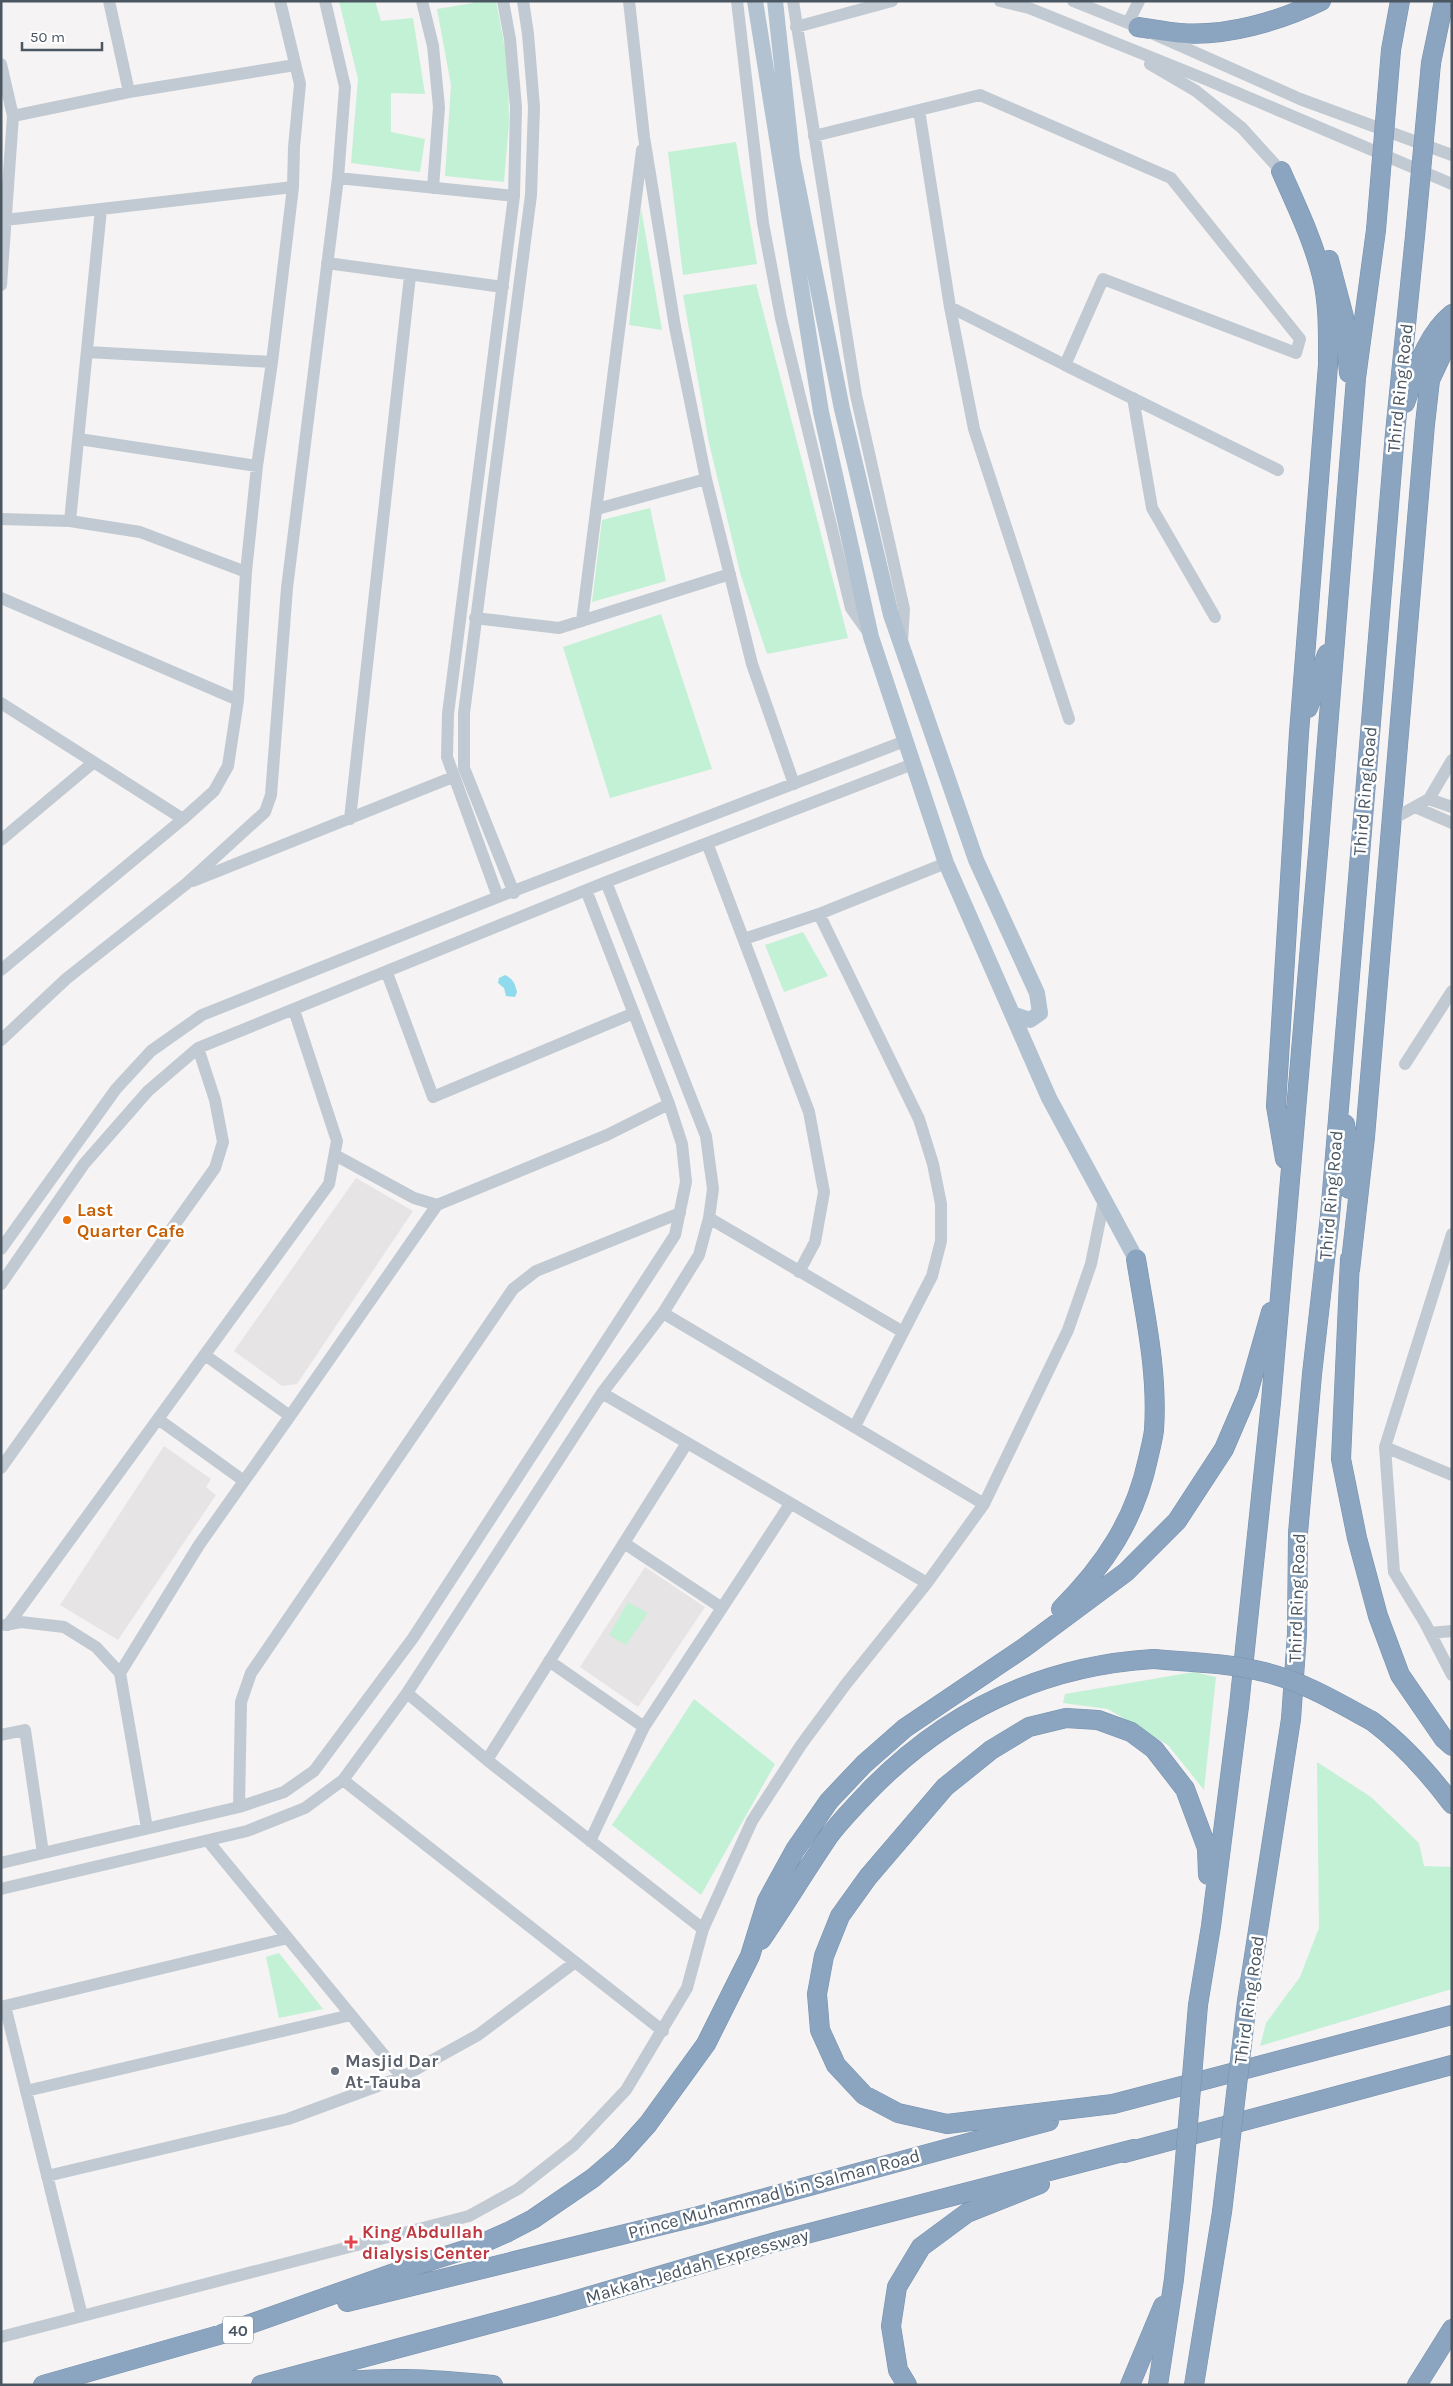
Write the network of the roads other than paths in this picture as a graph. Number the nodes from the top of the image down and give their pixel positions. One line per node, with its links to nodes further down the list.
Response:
1 (109, 1): 24 (street)
2 (280, 1): 23 (street)
3 (325, 1): 32 (street)
4 (422, 1): 35 (street)
5 (503, 1): 36 (street)
6 (523, 1): 63 (street)
7 (629, 1): 29 (street)
8 (737, 1): 66 (street)
9 (755, 1): 66 (main road)
10 (775, 1): 67 (main road)
11 (793, 1): 20 (street)
12 (892, 1): 20 (street)
13 (1000, 1): 21 (street)
14 (1073, 1): 19 (street)
15 (1139, 1): 19 (street)
16 (1320, 1): 19 (highway)
17 (1400, 1): 50 (highway, bridge)
18 (1444, 1): 51 (highway, Third Ring Road, bridge)
19 (1133, 25): 30 (street)
20 (796, 27): 28 (street)
21 (1116, 43): 31 (street); 33 (street)
22 (1, 64): 25 (street)
23 (295, 65): 24 (street); 34 (street)
24 (128, 92): 27 (street)
25 (5, 95): 27 (street)
26 (919, 110): 28 (street); 43 (street); 48 (street)
27 (13, 116): 38 (street)
28 (814, 136): 67 (street)
29 (644, 137): 55 (street); 56 (street)
30 (1452, 155)
31 (1281, 171): 50 (highway); 71 (highway)
32 (338, 178): 35 (street); 39 (street)
33 (1452, 184)
34 (293, 187): 37 (street); 47 (street)
35 (433, 188): 36 (street)
36 (514, 196): 42 (street)
37 (100, 209): 38 (street); 46 (street)
38 (5, 220): 41 (street)
39 (327, 263): 40 (street); 89 (street)
40 (410, 276): 42 (street); 82 (street)
41 (1, 285)
42 (503, 287): 76 (street)
43 (950, 307): 48 (street); 70 (street)
44 (1452, 314): 51 (highway)
45 (1452, 333): 83 (highway)
46 (87, 352): 47 (street); 52 (street)
47 (272, 362): 53 (street)
48 (1065, 365): 49 (street)
49 (1133, 398): 54 (street); 62 (street)
50 (1353, 414): 65 (highway)
51 (1395, 433): 104 (highway, Third Ring Road)
52 (79, 439): 53 (street); 58 (street)
53 (257, 466): 59 (street)
54 (1278, 470)
55 (706, 479): 56 (street); 60 (street)
56 (597, 509): 64 (street)
57 (1, 520): 58 (street)
58 (70, 521): 59 (street)
59 (246, 572): 68 (street)
60 (730, 574): 64 (street); 77 (street)
61 (1, 598): 68 (street)
62 (1215, 617)
63 (475, 618): 64 (street); 91 (street)
64 (582, 621)
65 (1336, 629): 71 (highway); 107 (highway)
66 (871, 637): 72 (main road)
67 (902, 647): 100 (main road)
68 (238, 700): 81 (street)
69 (1, 703): 74 (street)
70 (1069, 719)
71 (1299, 732): 107 (highway)
72 (905, 741): 75 (main road); 77 (street)
73 (1452, 760): 78 (street)
74 (94, 762): 81 (street); 85 (street)
75 (913, 764): 86 (street); 87 (main road)
76 (453, 776): 82 (street); 92 (street)
77 (794, 784): 91 (street)
78 (1429, 799): 79 (street); 80 (street)
79 (1415, 807): 83 (street); 84 (street)
80 (1452, 807)
81 (184, 819): 95 (street)
82 (350, 819): 89 (street)
83 (1391, 820): 115 (highway)
84 (1452, 823)
85 (1, 840)
86 (707, 843): 88 (street); 94 (street)
87 (946, 863): 93 (street); 100 (main road)
88 (606, 882): 90 (street); 111 (street)
89 (186, 884): 101 (street)
90 (586, 890): 96 (street); 99 (street)
91 (514, 893): 92 (street)
92 (498, 897): 113 (street)
93 (818, 914): 94 (street); 120 (street)
94 (744, 939): 116 (street)
95 (1, 970)
96 (387, 973): 98 (street); 99 (street)
97 (1452, 991): 103 (street)
98 (294, 1010): 102 (street); 106 (street)
99 (634, 1013): 105 (street)
100 (1012, 1014): 108 (main road)
101 (1, 1040)
102 (198, 1048): 118 (street); 128 (street)
103 (1406, 1064)
104 (1340, 1093): 115 (highway); 184 (highway, Third Ring Road, bridge)
105 (669, 1104): 109 (street); 110 (street)
106 (335, 1155): 109 (street); 121 (street)
107 (1290, 1184): 117 (highway)
108 (1104, 1200): 114 (main road); 132 (street)
109 (437, 1205): 123 (street)
110 (680, 1213): 150 (street); 150 (street)
111 (709, 1218): 116 (street); 119 (street)
112 (1452, 1234): 127 (street)
113 (1, 1248)
114 (1136, 1259): 139 (highway)
115 (1350, 1270): 146 (highway)
116 (799, 1272): 120 (street)
117 (1282, 1272): 139 (highway); 157 (highway)
118 (1, 1284)
119 (663, 1312): 122 (street); 125 (street)
120 (903, 1332): 125 (street)
121 (205, 1355): 123 (street); 124 (street)
122 (602, 1393): 126 (street); 143 (street)
123 (290, 1416): 130 (street)
124 (158, 1419): 130 (street); 136 (street)
125 (855, 1426): 132 (street)
126 (687, 1443): 131 (street); 133 (street)
127 (1386, 1447): 129 (street); 138 (street)
128 (1, 1468)
129 (1452, 1475)
130 (244, 1481): 141 (street)
131 (790, 1504): 134 (street); 135 (street)
132 (984, 1504): 134 (street)
133 (624, 1542): 135 (street); 140 (street)
134 (927, 1584): 158 (street)
135 (722, 1608): 144 (street)
136 (5, 1625): 141 (street)
137 (1452, 1631): 138 (street)
138 (1430, 1633): 142 (street)
139 (1024, 1647): 160 (highway)
140 (549, 1661): 144 (street); 147 (street)
141 (120, 1673): 151 (street)
142 (1452, 1675)
143 (407, 1693): 147 (street); 148 (street)
144 (644, 1727): 153 (street)
145 (1, 1735): 154 (street)
146 (1452, 1746)
147 (487, 1760): 153 (street)
148 (343, 1780): 152 (street); 161 (street)
149 (1451, 1803): 160 (highway, bridge)
150 (239, 1807): 151 (street)
151 (147, 1828): 154 (street)
152 (208, 1841): 156 (street); 159 (street)
153 (590, 1841): 158 (street)
154 (43, 1853): 155 (street)
155 (1, 1863)
156 (1, 1889)
157 (1211, 1926): 169 (highway); 172 (highway, bridge)
158 (703, 1929): 165 (street)
159 (288, 1938): 162 (street); 163 (street)
160 (750, 1956): 175 (highway)
161 (574, 1963): 165 (street); 167 (street)
162 (3, 2007): 168 (street)
163 (351, 2015): 167 (street); 168 (street)
164 (1452, 2016): 169 (highway)
165 (663, 2030): 173 (street)
166 (1452, 2065): 170 (highway)
167 (402, 2077): 171 (street)
168 (26, 2091): 171 (street)
169 (1113, 2104): 175 (highway, Prince Muhammad bin Salman Road / 40)
170 (1134, 2149): 178 (highway, Makkah-Jeddah Expressway); 181 (highway)
171 (47, 2176): 173 (street)
172 (1174, 2280): 182 (highway); 183 (highway)
173 (82, 2316): 176 (street)
174 (1452, 2328): 185 (highway)
175 (222, 2334): 177 (highway, 40)
176 (1, 2337)
177 (43, 2385)
178 (261, 2385)
179 (314, 2385): 180 (highway)
180 (493, 2385)
181 (908, 2385)
182 (1130, 2385)
183 (1158, 2385)
184 (1194, 2385)
185 (1417, 2385)

